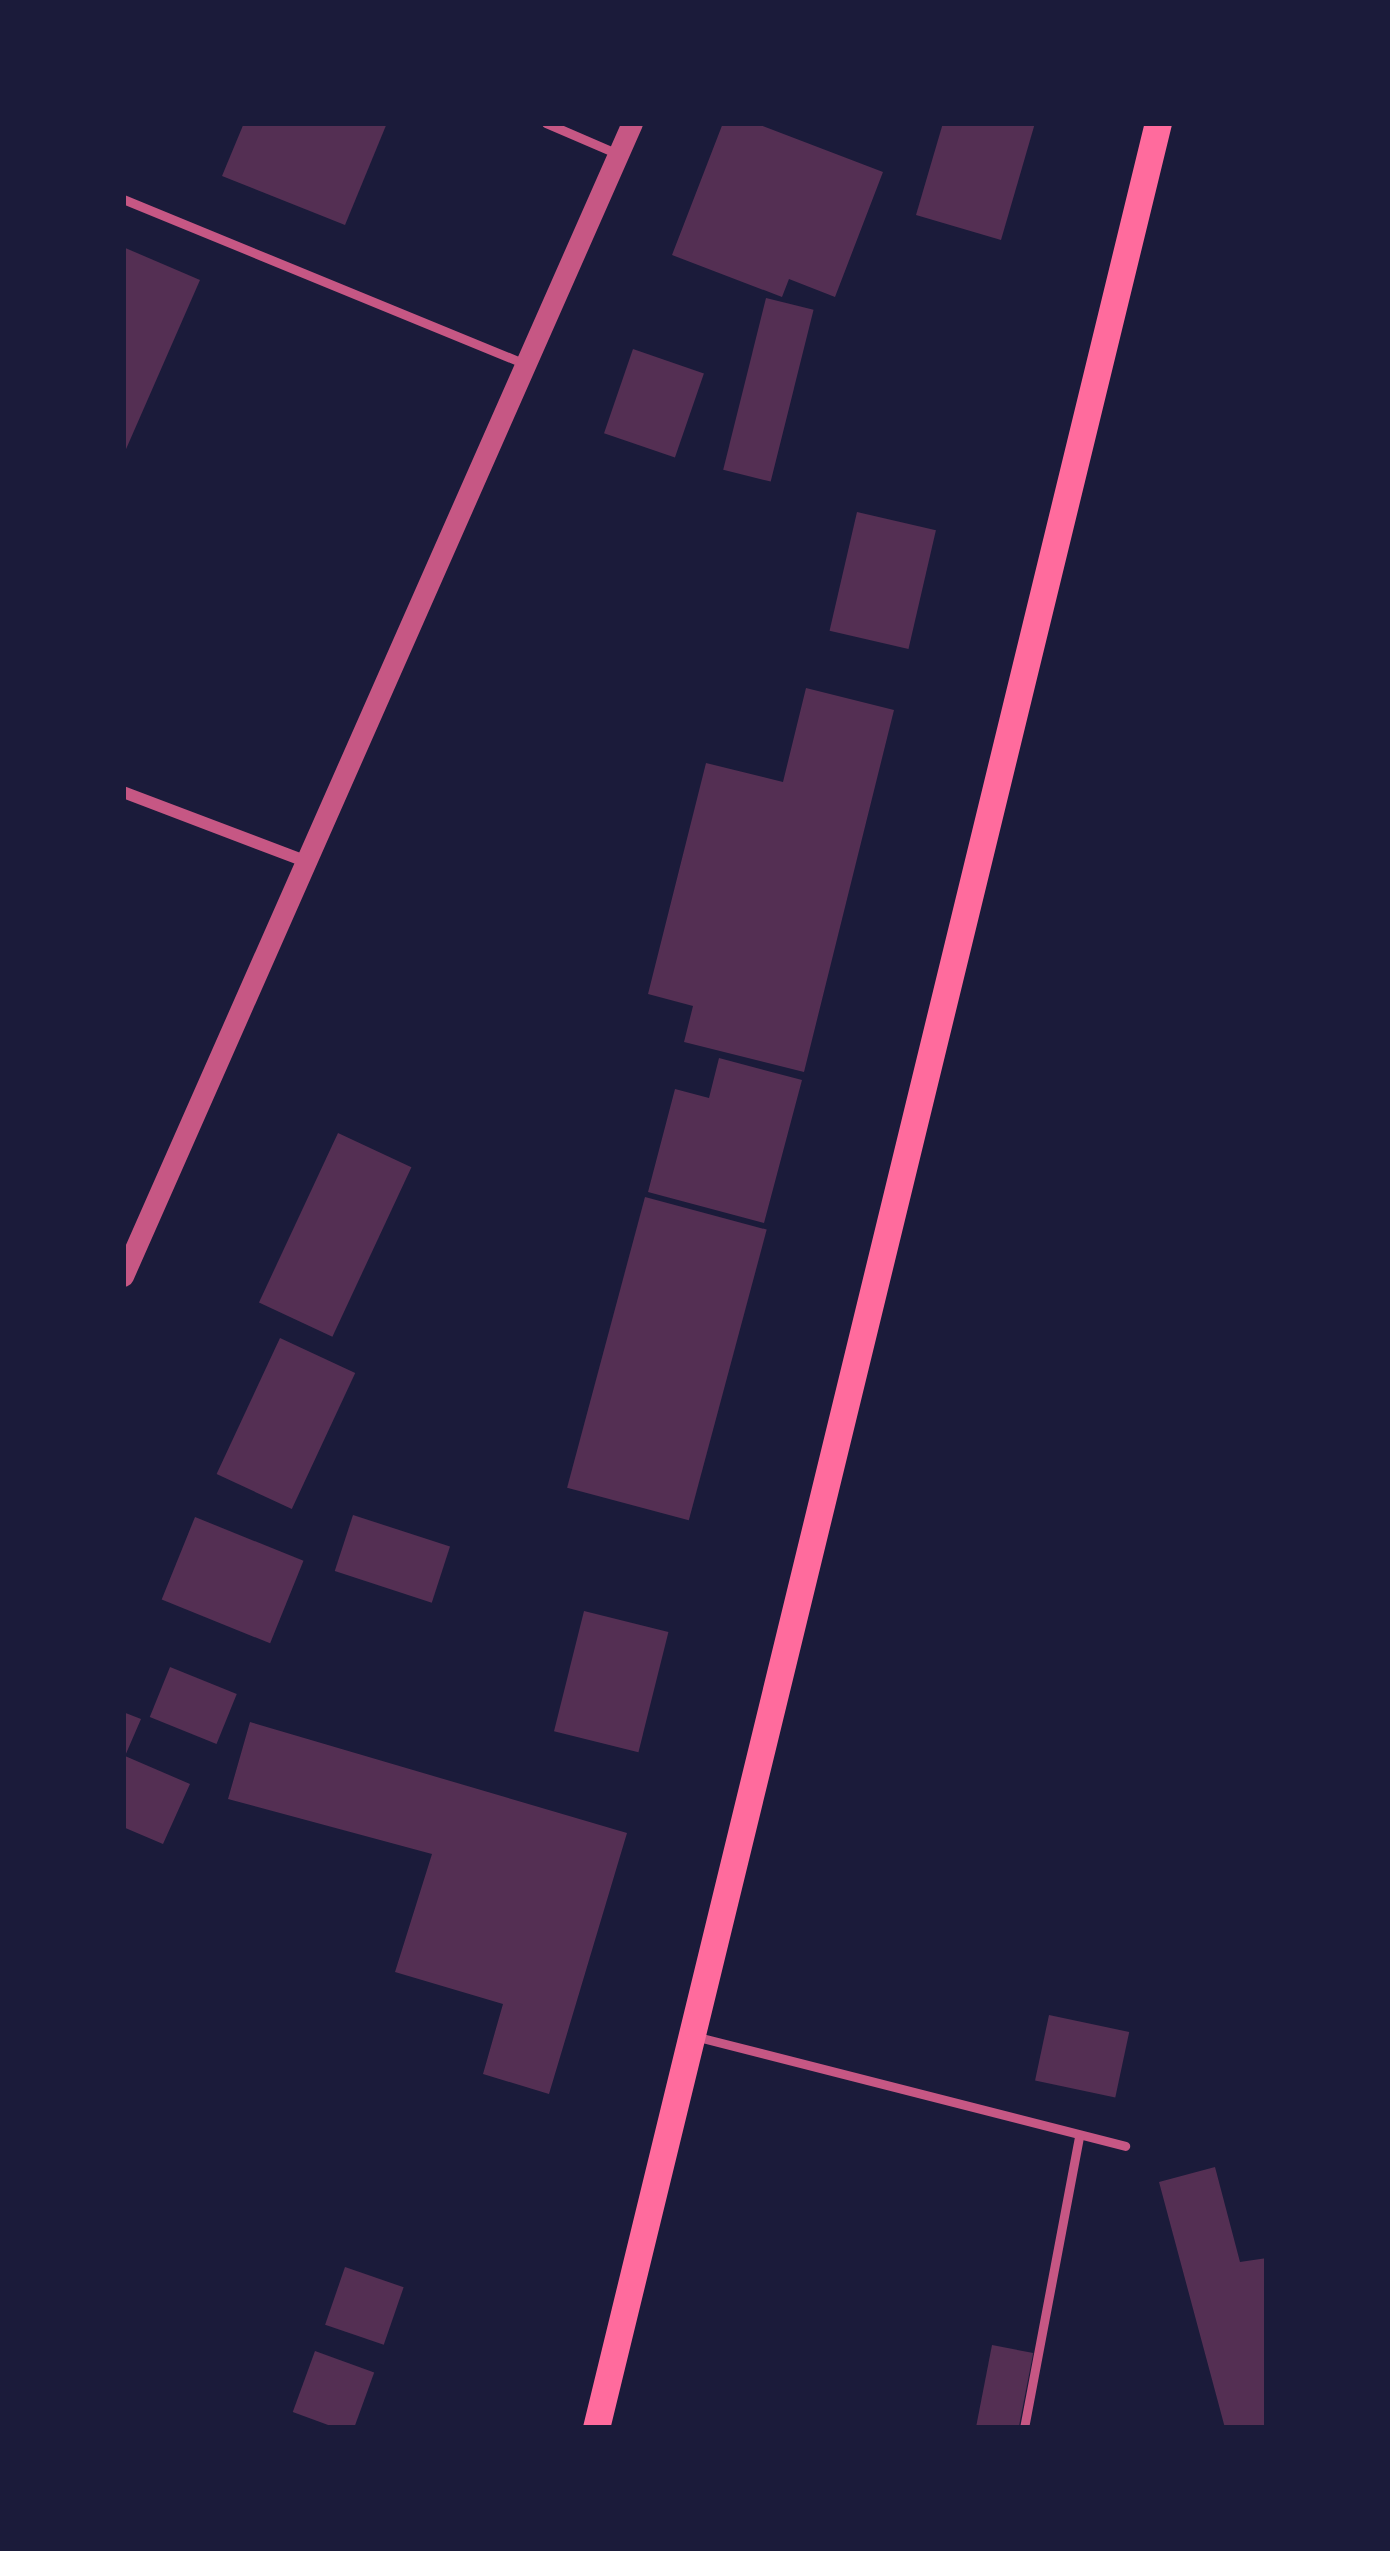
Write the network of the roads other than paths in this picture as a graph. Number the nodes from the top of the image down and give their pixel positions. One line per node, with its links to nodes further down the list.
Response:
1 (546, 123): 4 (lane)
2 (632, 123): 4 (street)
3 (1158, 123): 10 (main road)
4 (618, 154): 6 (street)
5 (123, 199): 6 (lane)
6 (526, 364): 8 (street)
7 (123, 792): 8 (street)
8 (308, 862): 9 (street)
9 (123, 1276)
10 (692, 2036): 11 (lane); 13 (main road)
11 (1079, 2136): 12 (lane); 14 (lane)
12 (1125, 2146)
13 (596, 2428)
14 (1024, 2428)

